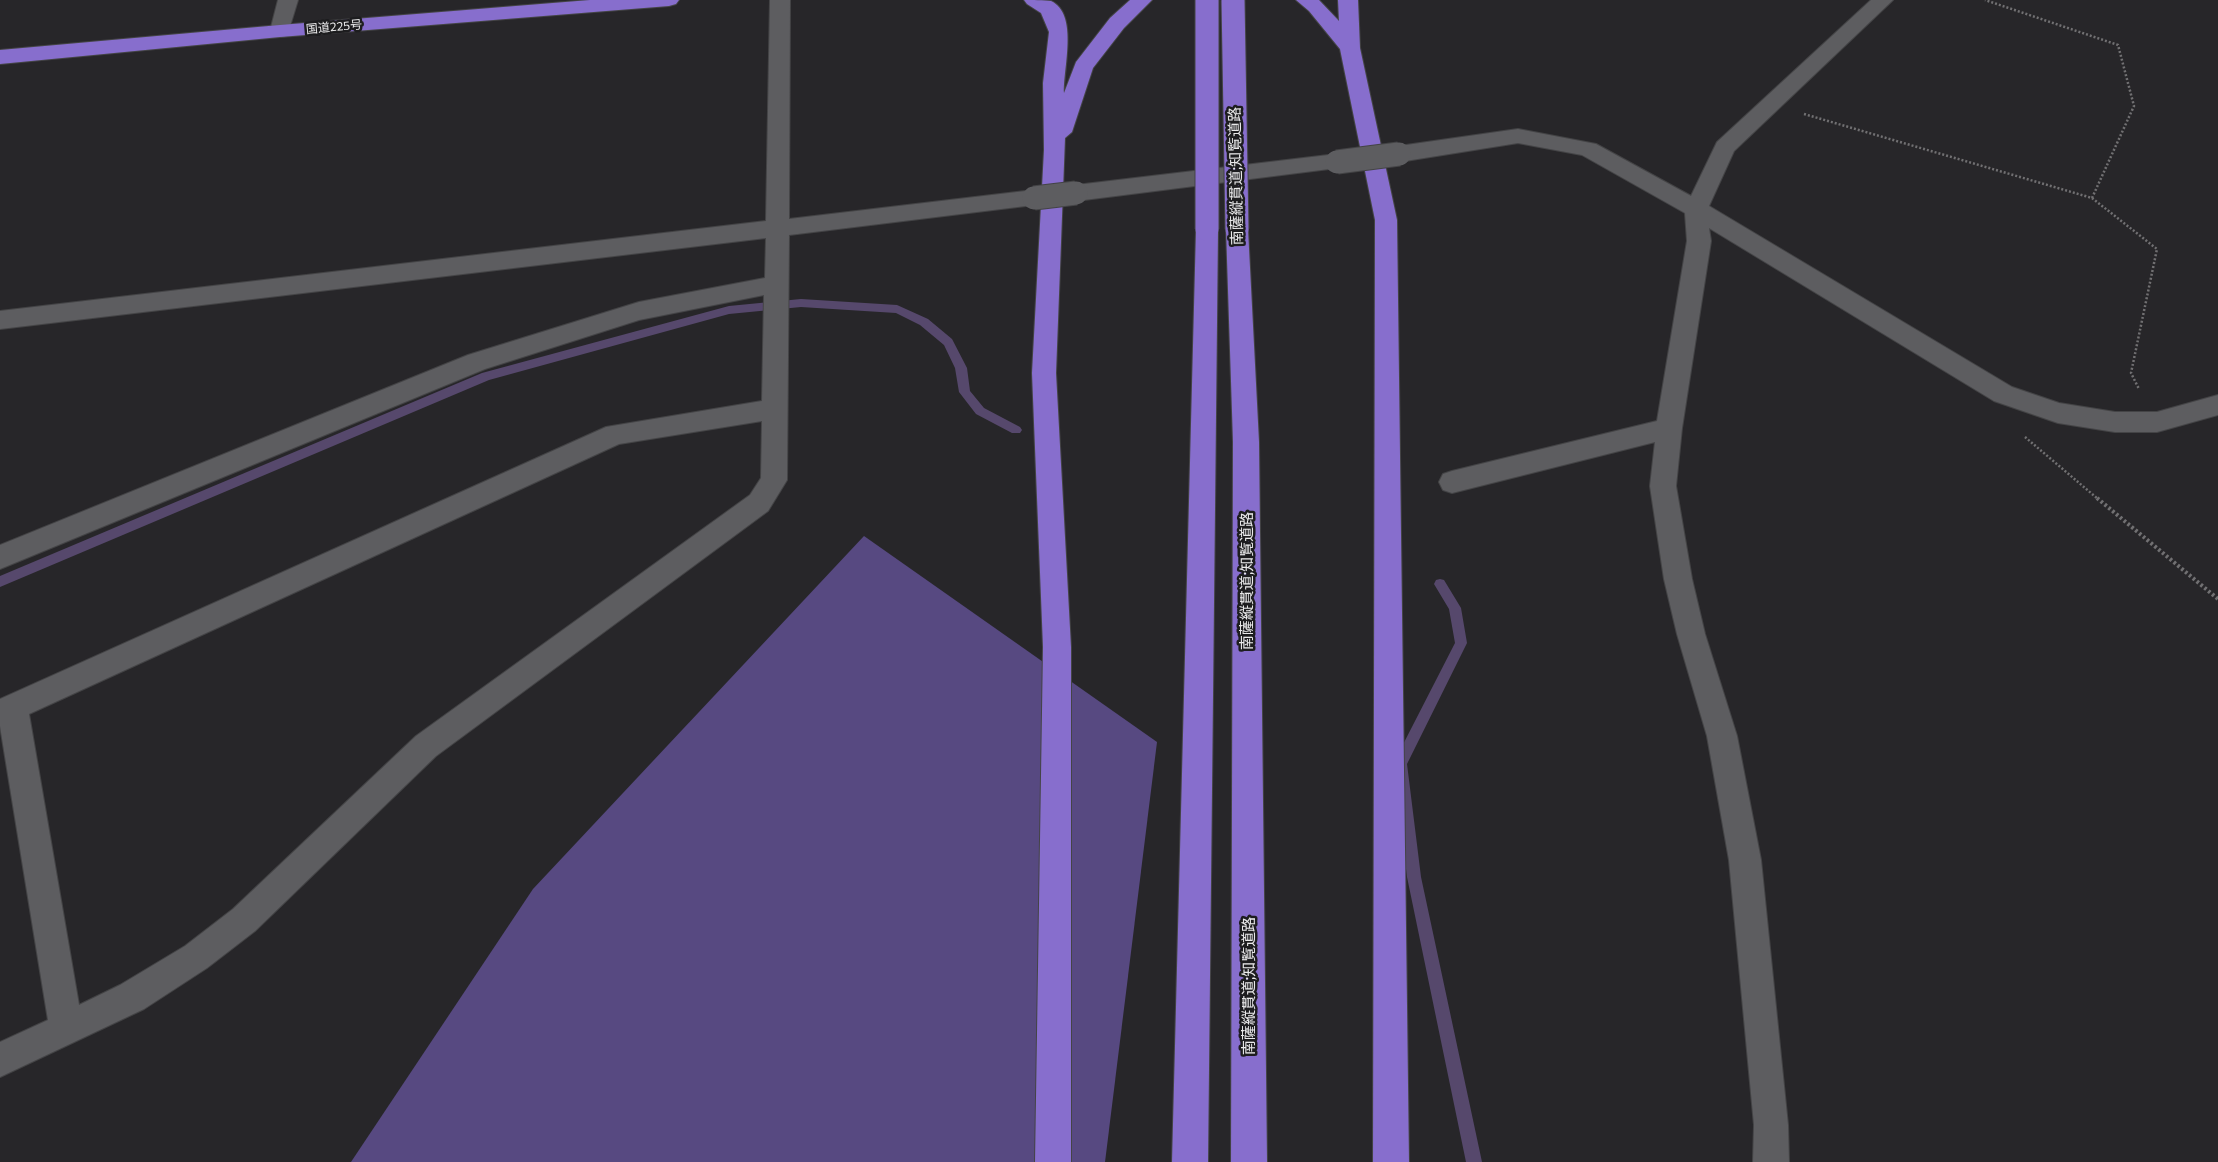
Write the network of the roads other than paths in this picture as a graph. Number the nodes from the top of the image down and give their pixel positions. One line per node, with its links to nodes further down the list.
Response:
1 (288, 0): 11 (street)
2 (669, 0): 11 (highway, 国道225号)
3 (780, 0): 16 (street)
4 (1034, 0): 14 (highway)
5 (1142, 0): 14 (highway)
6 (1207, 0): 28 (highway, 南薩縦貫道;知覧道路, bridge)
7 (1233, 0): 29 (highway, 南薩縦貫道;知覧道路, bridge)
8 (1306, 0): 12 (highway)
9 (1348, 0): 12 (highway)
10 (1883, 0): 15 (street)
11 (280, 31): 13 (highway, 国道225号)
12 (1350, 48): 30 (highway)
13 (0, 57)
14 (1055, 150): 27 (highway)
15 (1696, 209): 16 (street, bridge); 19 (street); 21 (street)
16 (777, 228): 17 (street); 18 (street)
17 (776, 300): 20 (street); 23 (street)
18 (0, 320)
19 (2218, 405)
20 (775, 410): 24 (street); 25 (street)
21 (1668, 428): 22 (street); 31 (street)
22 (1452, 482)
23 (0, 557)
24 (6, 710): 25 (street)
25 (66, 1029): 26 (street)
26 (0, 1060)
27 (1053, 1162)
28 (1190, 1162)
29 (1249, 1162)
30 (1391, 1162)
31 (1771, 1162)

